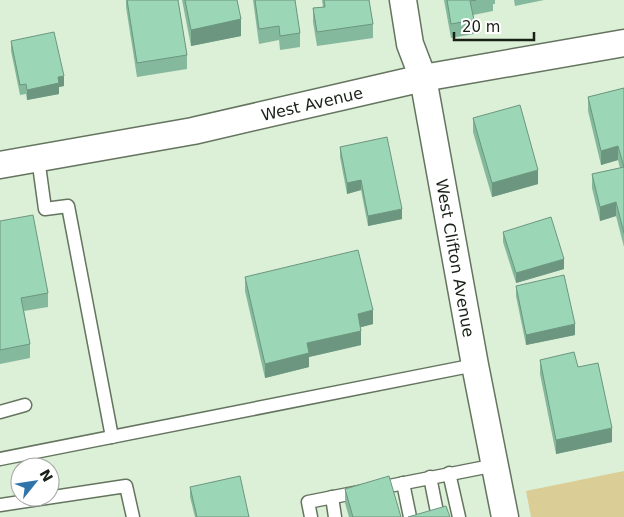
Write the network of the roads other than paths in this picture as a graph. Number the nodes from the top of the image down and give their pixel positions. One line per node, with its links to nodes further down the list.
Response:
1 (403, 0): 3 (street, West Clifton Avenue)
2 (624, 44): 3 (street, West Avenue)
3 (423, 78): 4 (street, West Avenue); 6 (street, West Clifton Avenue)
4 (38, 158): 5 (street, West Avenue); 9 (lane)
5 (0, 165)
6 (475, 365): 9 (lane); 11 (street, West Clifton Avenue)
7 (25, 405): 8 (lane)
8 (0, 412)
9 (112, 437): 10 (lane)
10 (0, 459)
11 (496, 464): 12 (lane); 23 (street, West Clifton Avenue)
12 (449, 473): 13 (lane); 22 (lane)
13 (430, 477): 14 (lane); 21 (lane)
14 (403, 482): 15 (lane); 20 (lane)
15 (332, 497): 18 (lane); 19 (lane)
16 (0, 505): 17 (lane)
17 (134, 517)
18 (310, 517)
19 (335, 517)
20 (410, 517)
21 (438, 517)
22 (459, 517)
23 (505, 517)

